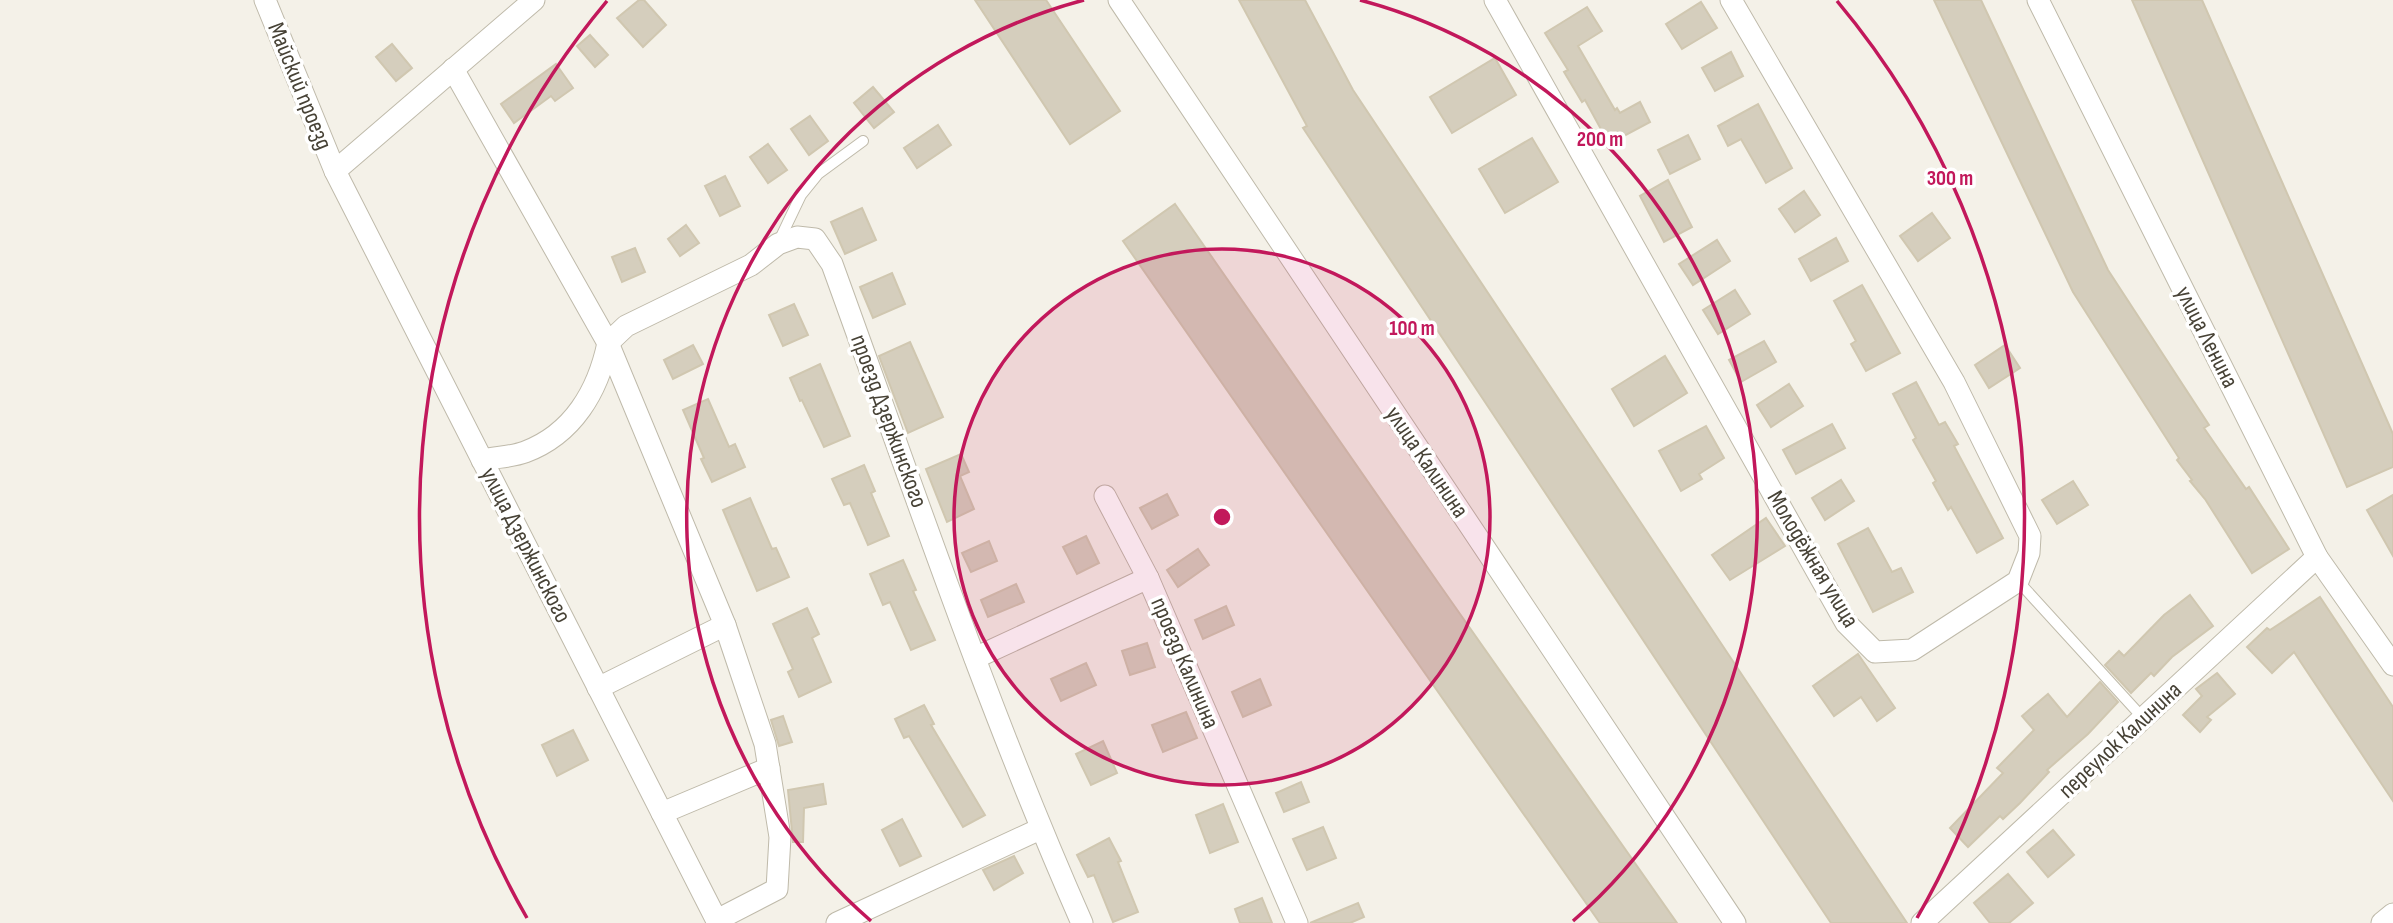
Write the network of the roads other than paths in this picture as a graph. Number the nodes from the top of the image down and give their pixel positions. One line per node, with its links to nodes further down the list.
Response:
1 (265, 0): 9 (street, Майский проезд)
2 (534, 0): 7 (street)
3 (1119, 0): 30 (street, улица Калинина)
4 (1495, 0): 16 (street, Молодёжная улица)
5 (1731, 0): 16 (street)
6 (2038, 0): 14 (street, улица Ленина)
7 (453, 69): 9 (street); 11 (street)
8 (863, 141): 10 (lane)
9 (335, 171): 12 (street, улица Дзержинского)
10 (778, 244): 11 (street, проезд Дзержинского); 18 (street, проезд Дзержинского)
11 (608, 343): 12 (street); 17 (street)
12 (482, 460): 20 (street, улица Дзержинского)
13 (1105, 495): 15 (street)
14 (2317, 556): 19 (street, улица Ленина); 21 (street, переулок Калинина)
15 (1148, 578): 18 (street, проезд Калинина); 29 (street, проезд Калинина)
16 (2018, 581): 21 (lane)
17 (725, 625): 20 (street); 22 (street, улица Дзержинского)
18 (975, 657): 24 (street, проезд Дзержинского)
19 (2393, 665)
20 (598, 688): 23 (street, улица Дзержинского)
21 (2143, 718): 31 (street, переулок Калинина)
22 (769, 768): 23 (street); 26 (street, улица Дзержинского)
23 (662, 813): 26 (street, улица Дзержинского)
24 (1040, 829): 27 (street); 28 (street, проезд Дзержинского)
25 (2393, 914): 32 (street)
26 (717, 921)
27 (837, 923)
28 (1082, 923)
29 (1297, 923)
30 (1735, 923)
31 (1922, 923)
32 (2382, 923)

